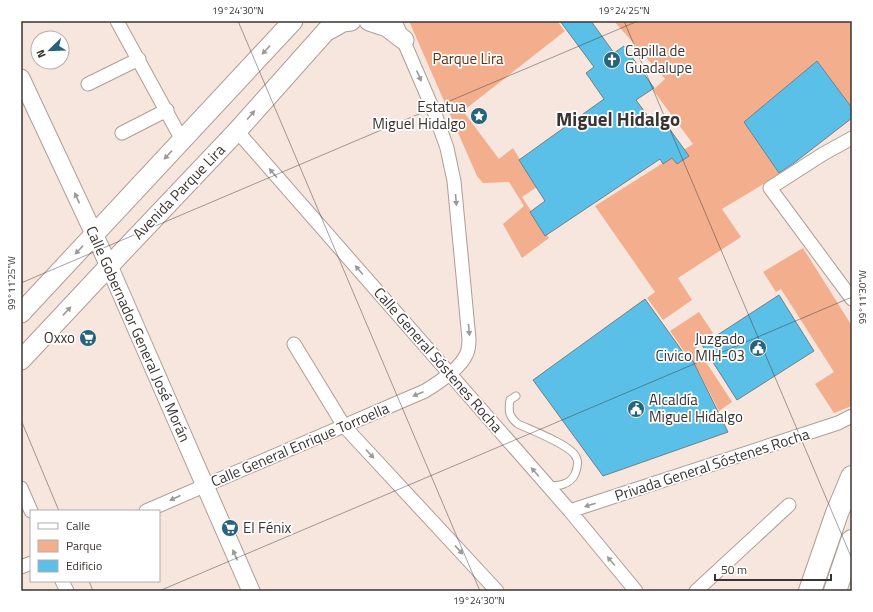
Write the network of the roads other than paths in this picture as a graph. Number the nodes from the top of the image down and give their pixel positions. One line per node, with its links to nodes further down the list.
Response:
1 (117, 21): 8 (street)
2 (293, 21): 15 (main road, one-way to 15)
3 (351, 21): 6 (main road, Avenida Parque Lira)
4 (369, 21): 7 (main road)
5 (395, 21): 7 (street, Calle General Enrique Torroella)
6 (330, 26): 12 (main road, Avenida Parque Lira, one-way to 6)
7 (404, 40): 22 (street, Calle General Enrique Torroella, one-way to 22)
8 (139, 59): 10 (street); 11 (street)
9 (21, 78): 16 (street, Calle Gobernador General José Morán, one-way to 9)
10 (88, 84)
11 (167, 110): 13 (street); 15 (street)
12 (237, 131): 17 (main road, Avenida Parque Lira); 22 (street, Calle General Sóstenes Rocha, one-way to 12)
13 (122, 133)
14 (852, 138): 18 (street)
15 (182, 140): 16 (main road, one-way to 16)
16 (94, 234): 17 (street, Calle Gobernador General José Morán); 19 (main road, one-way to 19)
17 (109, 266): 21 (main road, Avenida Parque Lira, one-way to 17); 28 (street, Calle Gobernador General José Morán)
18 (852, 299)
19 (21, 313)
20 (294, 344): 25 (street)
21 (21, 360)
22 (450, 373): 25 (street, Calle General Enrique Torroella, one-way to 25); 29 (street, Calle General Sóstenes Rocha, one-way to 22)
23 (516, 396): 29 (lane)
24 (852, 416): 35 (street, Privada General Sóstenes Rocha, one-way to 35)
25 (344, 426): 28 (street, Calle General Enrique Torroella); 42 (street, one-way to 42)
26 (852, 465): 45 (main road)
27 (852, 477): 46 (highway)
28 (204, 485): 33 (street, Calle General Enrique Torroella, one-way to 33); 41 (street, Calle Gobernador General José Morán, one-way to 28)
29 (548, 486): 35 (street, Calle General Sóstenes Rocha)
30 (21, 488): 32 (street)
31 (789, 505): 44 (street)
32 (31, 510)
33 (148, 510)
34 (852, 511): 47 (highway)
35 (570, 512): 43 (street, Calle General Sóstenes Rocha, one-way to 35)
36 (852, 541): 48 (highway)
37 (30, 564): 38 (street)
38 (21, 568)
39 (62, 582): 40 (street)
40 (67, 591)
41 (251, 591)
42 (497, 591)
43 (636, 591)
44 (696, 591)
45 (805, 591)
46 (810, 591)
47 (825, 591)
48 (835, 591)

